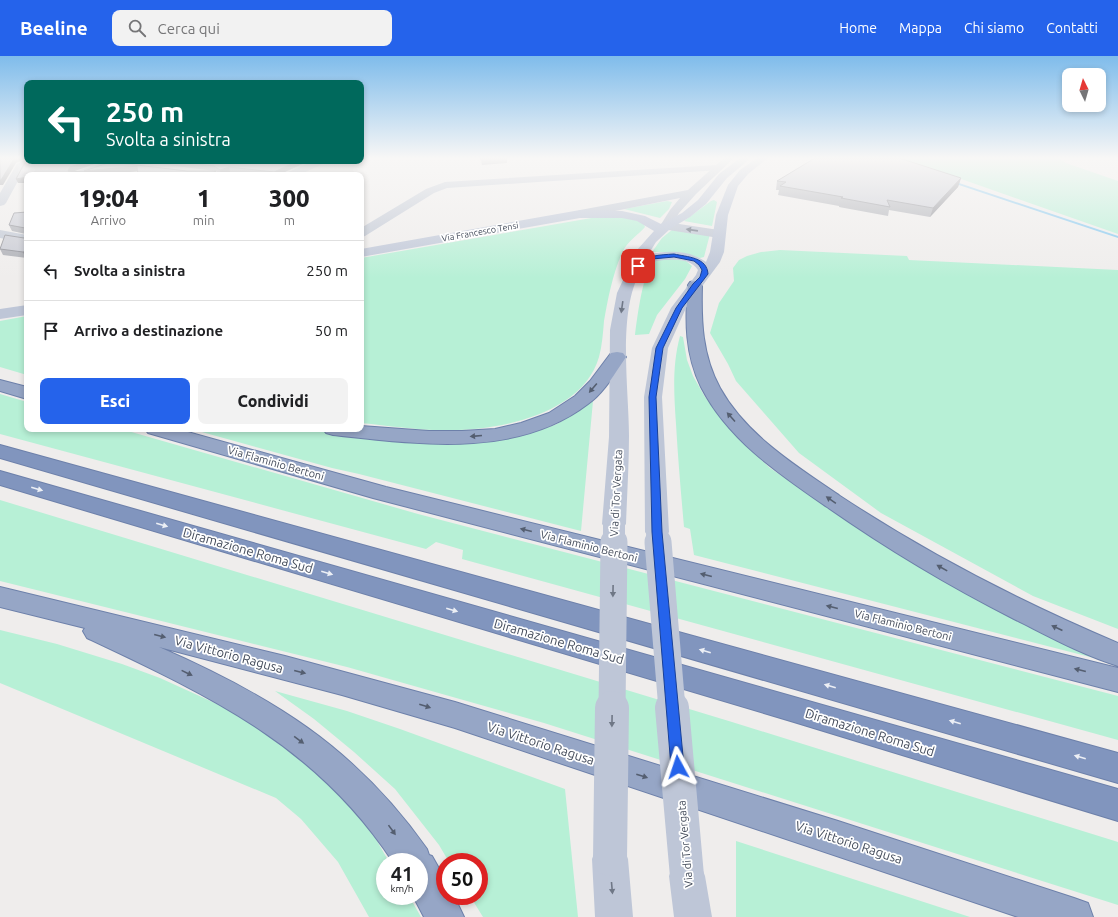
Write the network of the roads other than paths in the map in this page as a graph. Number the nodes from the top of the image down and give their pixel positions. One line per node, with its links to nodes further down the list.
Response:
1 (418, 198): 8 (street)
2 (666, 198): 6 (street, Via Francesco Tensi)
3 (686, 198): 7 (street, Via di Tor Vergata)
4 (706, 198): 7 (main road, Via di Tor Vergata)
5 (727, 198): 10 (main road, Via di Tor Vergata)
6 (580, 214): 7 (main road); 12 (main road, Via Francesco Tensi)
7 (663, 228): 10 (street, one-way to 7); 13 (main road, Via di Tor Vergata)
8 (364, 231)
9 (0, 234): 11 (street)
10 (719, 234): 14 (main road, Via di Tor Vergata)
11 (24, 238)
12 (364, 253)
13 (635, 270): 14 (main road); 17 (main road, Via di Tor Vergata, one-way to 17)
14 (699, 281): 27 (highway, one-way to 14); 35 (main road, Via di Tor Vergata, bridge)
15 (24, 310): 16 (main road)
16 (0, 314)
17 (617, 357): 22 (highway, one-way to 22); 34 (main road, Via di Tor Vergata, one-way to 34, bridge)
18 (0, 384): 19 (highway); 20 (highway)
19 (24, 388)
20 (24, 392)
21 (166, 432): 28 (highway, Via Flaminio Bertoni, one-way to 21)
22 (364, 432)
23 (0, 451): 29 (highway, one-way to 23)
24 (0, 478): 30 (highway, Diramazione Roma Sud, one-way to 30)
25 (0, 597): 26 (highway, Via Vittorio Ragusa)
26 (51, 609): 31 (highway, one-way to 31); 36 (highway, Via Vittorio Ragusa, one-way to 36)
27 (1118, 655)
28 (1118, 680)
29 (1118, 768)
30 (1118, 805)
31 (408, 853)
32 (428, 886): 33 (highway)
33 (445, 917)
34 (614, 917)
35 (693, 917)
36 (1074, 917)

